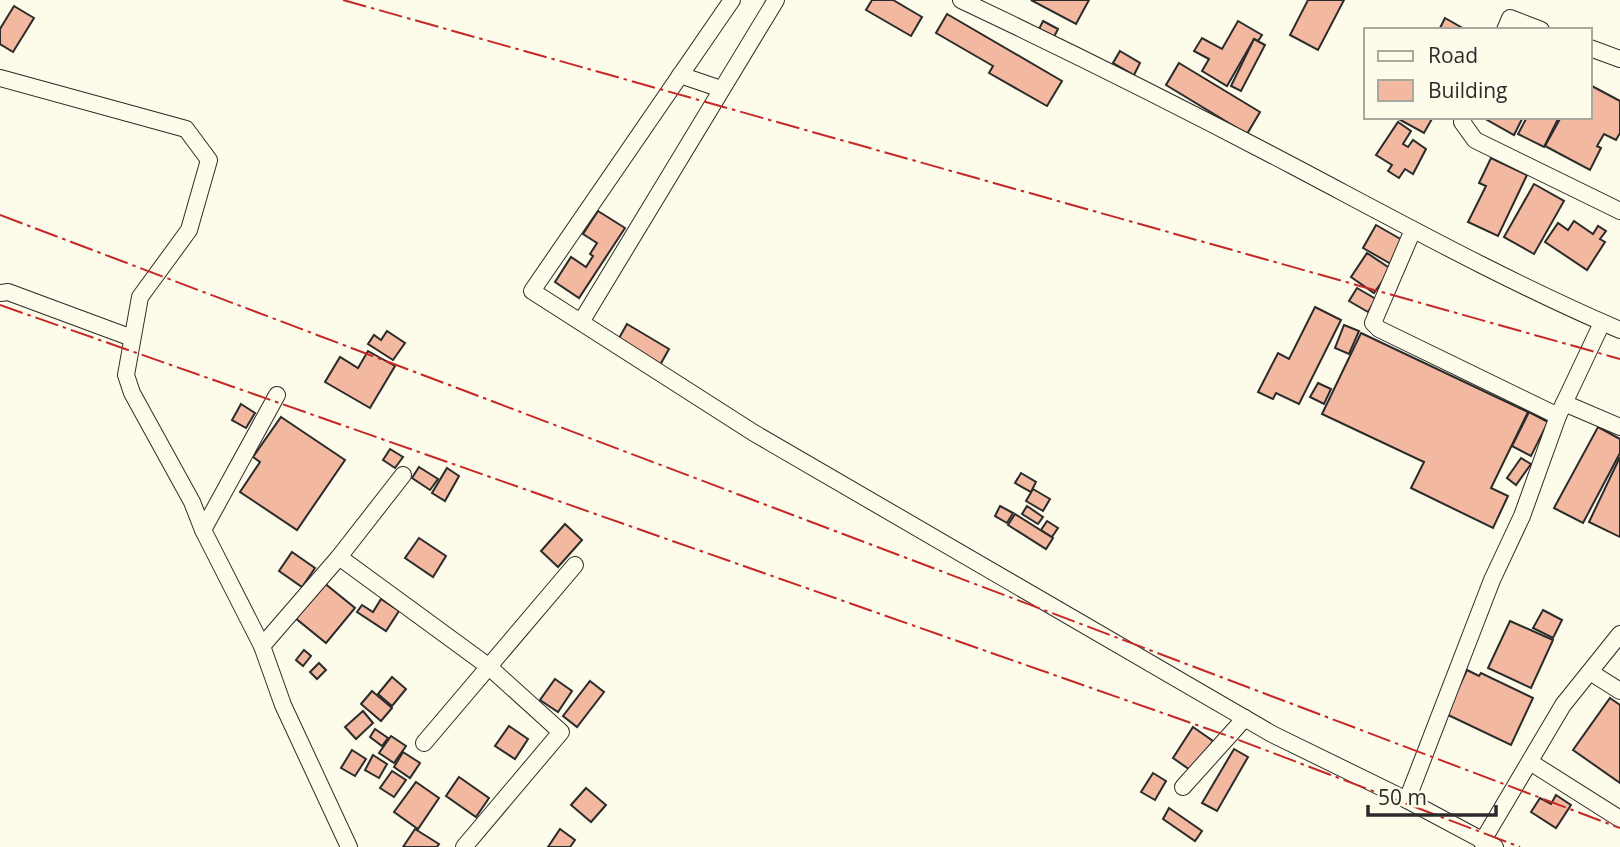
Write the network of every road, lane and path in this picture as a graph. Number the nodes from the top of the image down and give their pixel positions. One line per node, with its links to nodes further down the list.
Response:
1 (732, 0): 8 (street)
2 (776, 0): 10 (street)
3 (961, 0): 13 (street)
4 (1506, 28): 5 (street)
5 (1536, 28)
6 (1592, 49): 7 (street)
7 (1620, 59)
8 (680, 75): 10 (street); 15 (street)
9 (0, 78): 18 (street)
10 (721, 89): 15 (street)
11 (1463, 119): 12 (street)
12 (1620, 211)
13 (1413, 230): 16 (street); 20 (street)
14 (0, 293): 18 (street)
15 (580, 322): 31 (street)
16 (1602, 323): 17 (street); 20 (street)
17 (1620, 330)
18 (132, 338): 23 (street)
19 (277, 396): 23 (street)
20 (1561, 410): 21 (street); 35 (street)
21 (1620, 427)
22 (403, 475): 24 (street)
23 (203, 530): 27 (street)
24 (339, 557): 27 (street); 28 (street)
25 (575, 565): 28 (street)
26 (1620, 634): 29 (street)
27 (262, 646): 38 (street)
28 (488, 666): 32 (street); 39 (street)
29 (1590, 672): 30 (street); 33 (street)
30 (1620, 691)
31 (1245, 718): 34 (street); 35 (street)
32 (424, 743)
33 (1530, 762): 36 (street); 37 (street)
34 (1183, 787)
35 (1407, 800): 37 (street)
36 (1620, 819)
37 (1488, 844)
38 (349, 847)
39 (464, 847)

